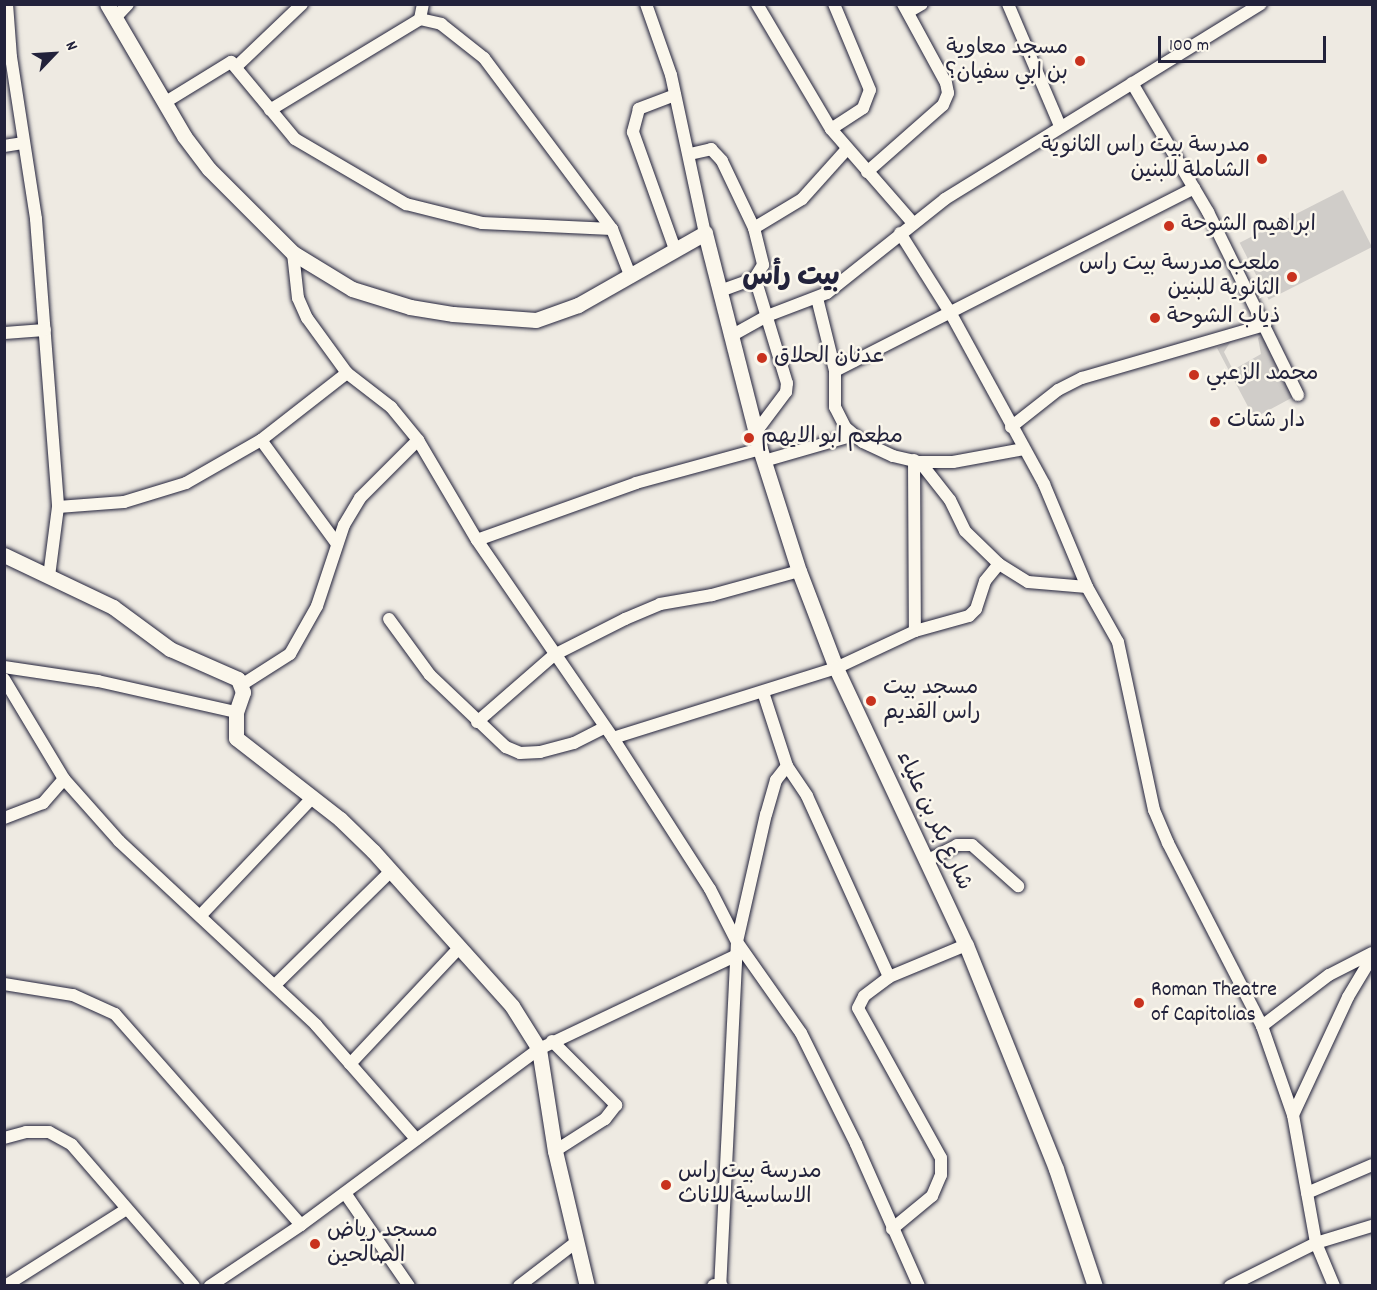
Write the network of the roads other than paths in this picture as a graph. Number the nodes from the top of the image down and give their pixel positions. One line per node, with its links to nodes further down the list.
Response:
1 (7, 4): 15 (street)
2 (102, 4): 13 (street)
3 (128, 4): 13 (street)
4 (302, 4): 16 (street)
5 (423, 4): 14 (street)
6 (646, 4): 18 (street)
7 (757, 4): 22 (street)
8 (834, 4): 22 (street)
9 (922, 4): 12 (street)
10 (1008, 4): 21 (street)
11 (1261, 4): 17 (street)
12 (905, 8): 27 (street)
13 (109, 9): 19 (street)
14 (420, 19): 20 (street); 31 (street)
15 (8, 57): 23 (street)
16 (237, 66): 19 (street); 20 (street)
17 (1132, 82): 21 (street); 28 (street)
18 (675, 95): 26 (street); 34 (street)
19 (165, 103): 35 (street)
20 (270, 110): 31 (street)
21 (1060, 126): 29 (street)
22 (831, 129): 25 (street)
23 (24, 143): 24 (street); 43 (street)
24 (4, 146)
25 (846, 150): 27 (street); 30 (street)
26 (690, 154): 30 (street); 32 (street)
27 (867, 172): 29 (street)
28 (1194, 188): 40 (street); 42 (street)
29 (912, 222): 33 (street)
30 (754, 228): 37 (street)
31 (612, 229): 36 (street)
32 (705, 233): 34 (street); 38 (street, شارع بكر بن علياء)
33 (900, 233): 39 (street); 40 (street)
34 (675, 249): 36 (street)
35 (293, 253): 36 (street); 47 (street)
36 (630, 275)
37 (755, 278): 38 (street); 41 (street)
38 (720, 291): 45 (street, شارع بكر بن علياء)
39 (818, 298): 41 (street); 46 (street)
40 (951, 314): 46 (street); 49 (street)
41 (767, 316): 45 (street); 50 (street)
42 (1265, 326): 48 (street); 49 (street)
43 (45, 330): 44 (street); 57 (street)
44 (4, 333)
45 (731, 336): 50 (street, شارع بكر بن علياء)
46 (836, 371): 51 (street)
47 (347, 373): 52 (street); 53 (street)
48 (1299, 395)
49 (1011, 427): 54 (street)
50 (756, 432): 55 (street, شارع بكر بن علياء)
51 (854, 435): 55 (street); 56 (street)
52 (261, 440): 57 (street); 59 (street)
53 (418, 440): 58 (street); 59 (street)
54 (1024, 449): 56 (street); 64 (street)
55 (762, 455): 58 (street); 62 (street, شارع بكر بن علياء)
56 (917, 461): 61 (street); 66 (street)
57 (58, 507): 63 (street)
58 (477, 540): 67 (street)
59 (337, 544): 71 (street)
60 (4, 555): 63 (street)
61 (999, 564): 64 (street); 66 (street)
62 (799, 571): 67 (street); 69 (street, شارع بكر بن علياء)
63 (49, 576): 71 (street)
64 (1087, 587): 92 (street)
65 (389, 619): 74 (street)
66 (915, 631): 69 (street)
67 (554, 655): 74 (street); 75 (street)
68 (4, 667): 73 (street)
69 (836, 668): 72 (street); 81 (street, شارع بكر بن علياء)
70 (4, 679): 78 (street)
71 (243, 684): 73 (street)
72 (764, 692): 76 (street); 77 (street)
73 (236, 712): 79 (street)
74 (477, 722): 75 (street)
75 (604, 728): 76 (street)
76 (613, 738): 87 (street)
77 (787, 766): 87 (street); 89 (street)
78 (64, 778): 80 (street); 84 (street)
79 (312, 798): 82 (street); 84 (street)
80 (4, 818)
81 (928, 860): 83 (street); 85 (street, شارع بكر بن علياء)
82 (391, 871): 86 (street); 91 (street)
83 (1018, 886)
84 (200, 916): 91 (street)
85 (966, 945): 89 (street); 109 (street, شارع بكر بن علياء)
86 (458, 949): 93 (street); 94 (street)
87 (737, 949): 93 (street); 105 (street); 108 (street)
88 (1372, 955): 92 (street); 95 (street)
89 (889, 977): 105 (street)
90 (4, 984): 103 (street)
91 (276, 984): 94 (street)
92 (1262, 1026): 95 (street)
93 (546, 1045): 97 (street); 98 (street); 98 (street)
94 (350, 1064): 97 (street)
95 (1293, 1115): 101 (street)
96 (4, 1138): 102 (street)
97 (416, 1139): 100 (street)
98 (555, 1151): 106 (street)
99 (1372, 1165): 101 (street)
100 (345, 1192): 103 (street); 113 (street)
101 (1307, 1193): 107 (street)
102 (127, 1209): 110 (street); 111 (street)
103 (301, 1225): 112 (street)
104 (1372, 1226): 107 (street)
105 (892, 1229): 116 (street)
106 (575, 1243): 114 (street); 115 (street)
107 (1316, 1243): 117 (street); 118 (street)
108 (718, 1285)
109 (1094, 1285)
110 (4, 1286)
111 (194, 1286)
112 (210, 1286)
113 (409, 1286)
114 (519, 1286)
115 (587, 1286)
116 (919, 1286)
117 (1230, 1286)
118 (1334, 1286)

